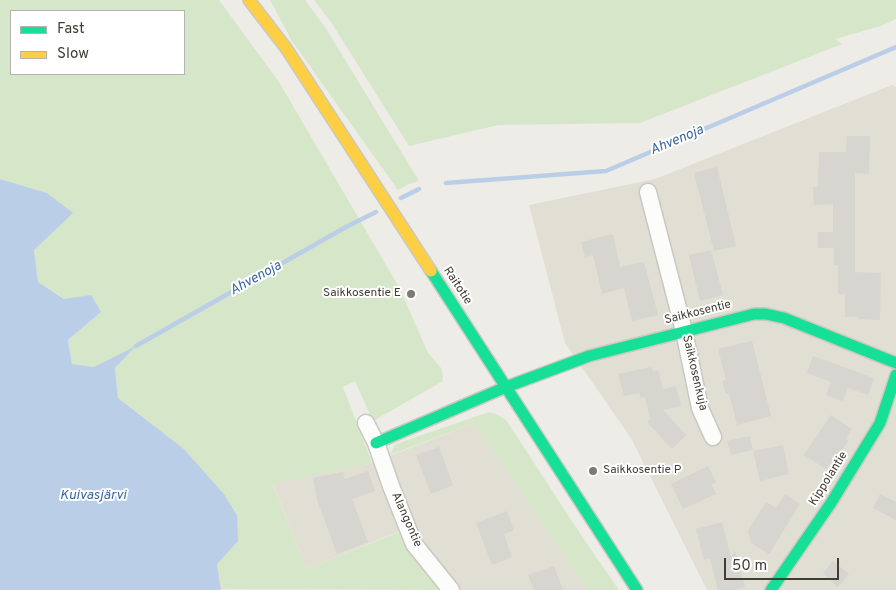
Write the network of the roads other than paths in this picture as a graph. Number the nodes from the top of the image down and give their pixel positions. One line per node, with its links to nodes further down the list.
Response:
1 (249, 0): 6 (street, Raitotie)
2 (648, 192): 3 (street, Saikkosenkuja)
3 (684, 331): 4 (street, Saikkosentie); 6 (street, Saikkosentie); 8 (street, Saikkosenkuja)
4 (896, 363)
5 (896, 374): 12 (street, Kippolantie)
6 (506, 387): 9 (street); 11 (street, Raitotie)
7 (366, 423): 9 (street, Alangontie)
8 (713, 437)
9 (376, 443): 10 (street, Alangontie)
10 (451, 590)
11 (637, 590)
12 (771, 590)

